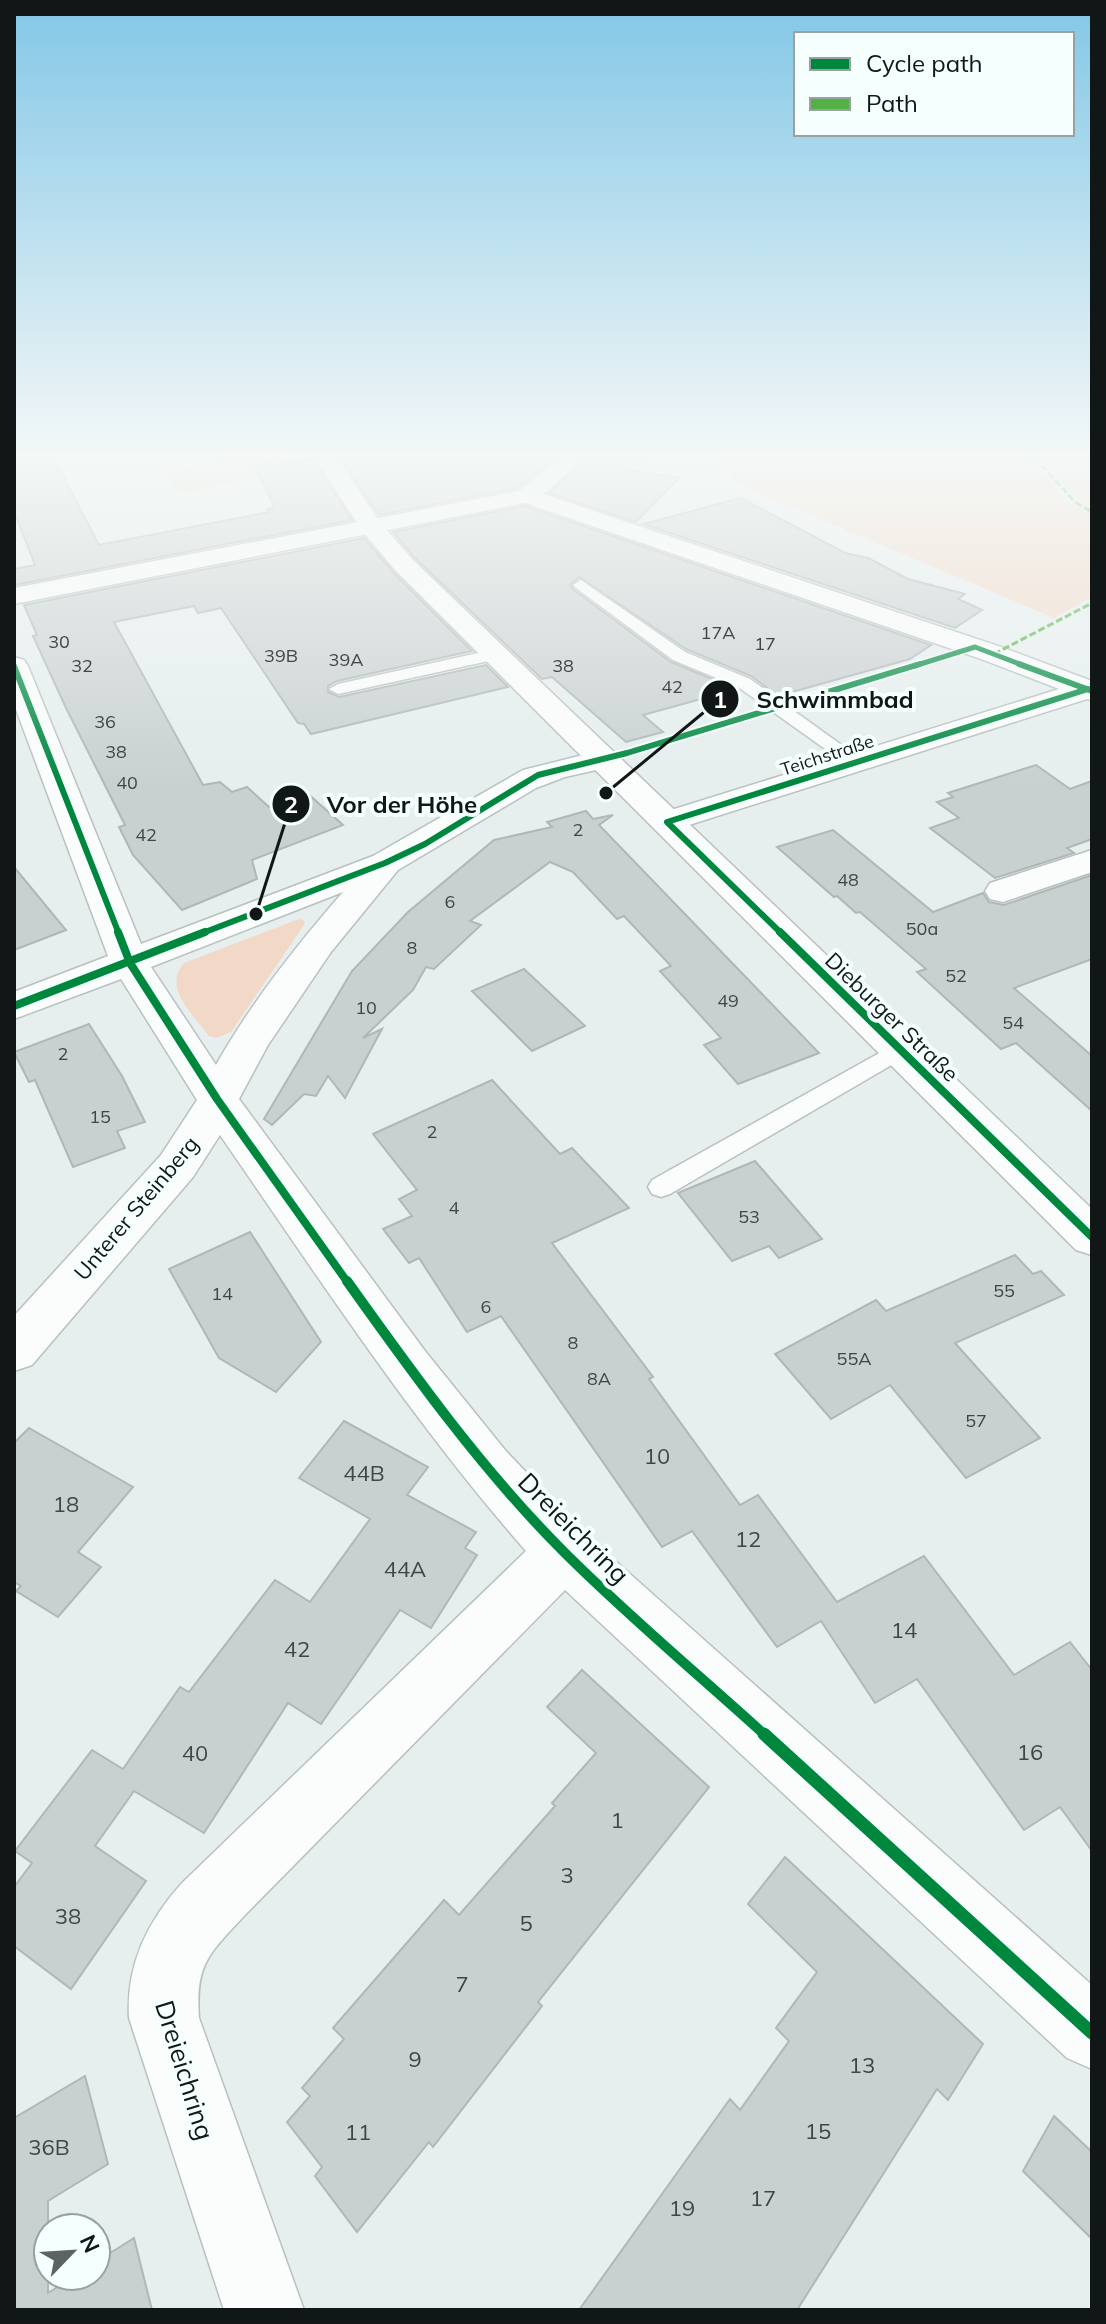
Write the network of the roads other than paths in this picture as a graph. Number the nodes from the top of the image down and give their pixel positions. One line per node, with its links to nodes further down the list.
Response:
1 (167, 566): 5 (street)
2 (406, 566): 6 (street, Dieburger Straße)
3 (735, 566): 9 (street, Teichstraße)
4 (581, 585): 11 (lane, Teichstraße)
5 (14, 596)
6 (496, 654): 8 (lane); 10 (street, Dieburger Straße)
7 (14, 666): 16 (street, Dreieichring)
8 (338, 689)
9 (1090, 690): 11 (street, Teichstraße)
10 (603, 759): 12 (street, Dieburger Straße); 14 (street)
11 (856, 762): 12 (street, Teichstraße)
12 (667, 822): 18 (street, Dieburger Straße)
13 (1092, 860): 15 (street)
14 (385, 863): 16 (street); 19 (street, Unterer Steinberg)
15 (1003, 891)
16 (130, 963): 17 (street); 19 (street, Dreieichring)
17 (14, 1006)
18 (899, 1050): 20 (lane); 21 (street, Dieburger Straße)
19 (217, 1099): 22 (street, Unterer Steinberg); 23 (street, Dreieichring)
20 (661, 1187)
21 (1092, 1237)
22 (14, 1350)
23 (564, 1552): 24 (street, Dreieichring); 25 (street, Dreieichring)
24 (1092, 2033)
25 (264, 2310)

